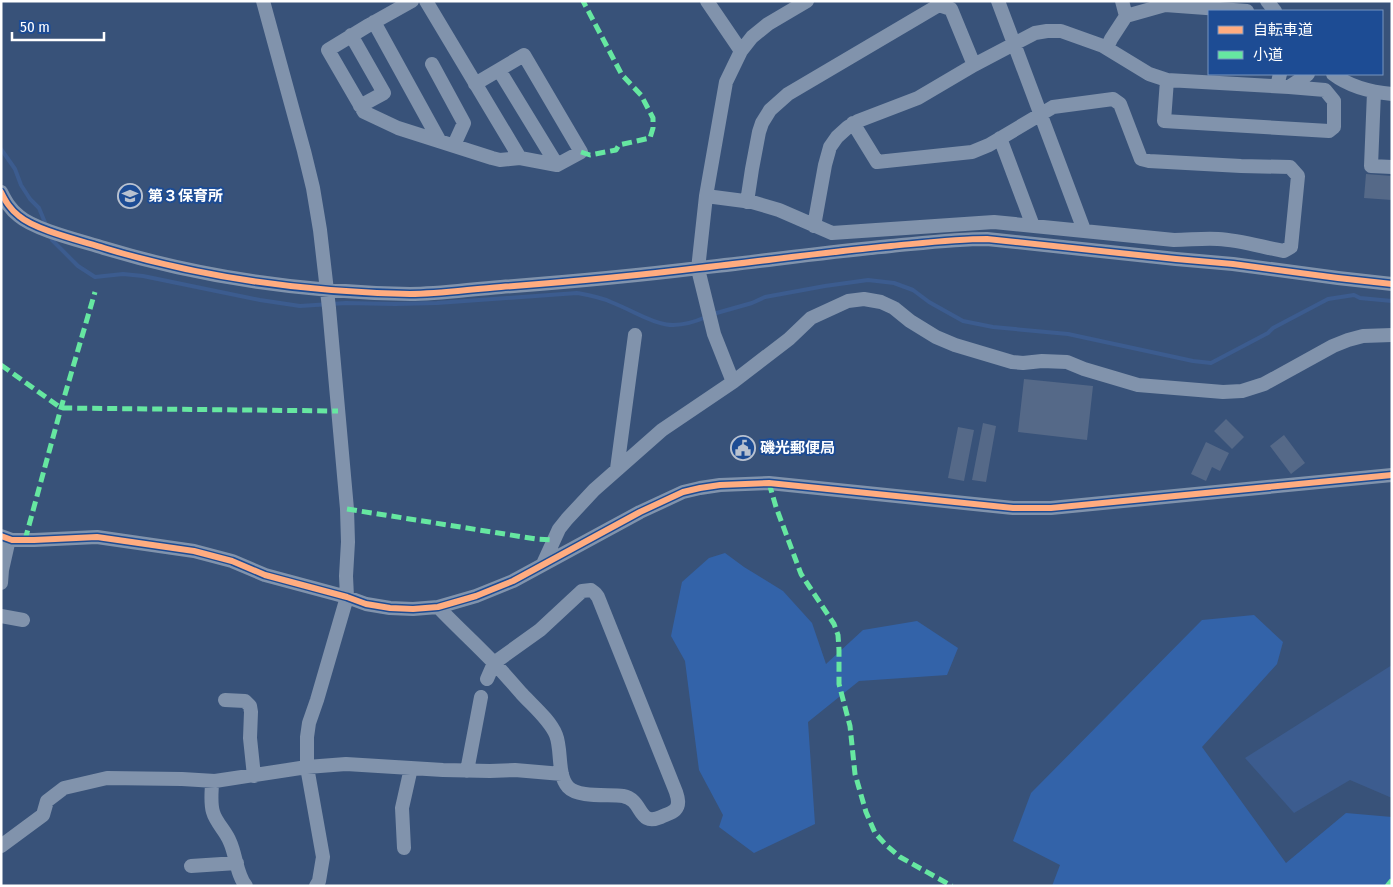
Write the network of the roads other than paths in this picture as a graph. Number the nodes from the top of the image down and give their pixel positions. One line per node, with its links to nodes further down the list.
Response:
1 (263, 1): 42 (street)
2 (412, 1): 10 (street)
3 (426, 1): 22 (street)
4 (707, 1): 14 (street)
5 (807, 1): 14 (street)
6 (998, 1): 12 (street)
7 (1122, 1): 9 (street)
8 (1233, 10): 9 (street)
9 (1126, 16): 13 (street)
10 (374, 22): 11 (street); 29 (street)
11 (351, 35): 25 (street); 25 (street)
12 (1014, 44): 13 (street); 16 (street); 26 (street)
13 (1107, 48): 20 (street)
14 (741, 51): 35 (street)
15 (432, 64): 30 (street)
16 (974, 65): 27 (street); 36 (street)
17 (499, 70): 22 (street); 32 (street); 32 (street)
18 (1307, 75): 21 (street)
19 (1335, 75): 23 (street)
20 (1167, 80): 21 (street); 21 (street)
21 (1282, 82)
22 (475, 84): 31 (street)
23 (1374, 92): 24 (street); 33 (street)
24 (1392, 94)
25 (360, 106): 29 (street)
26 (1040, 115): 28 (street); 39 (street); 39 (street)
27 (853, 124): 28 (street); 37 (street)
28 (1000, 138): 38 (street)
29 (439, 140): 30 (street)
30 (454, 145): 31 (street)
31 (520, 158): 32 (street)
32 (557, 165)
33 (1392, 167)
34 (1, 192): 42 (street)
35 (706, 196): 36 (street); 40 (street)
36 (747, 202): 37 (street)
37 (814, 226): 38 (street)
38 (1033, 226): 39 (street)
39 (1084, 230)
40 (698, 269): 41 (street); 42 (street); 45 (street)
41 (1392, 284)
42 (328, 299): 51 (street)
43 (635, 335): 46 (street)
44 (1392, 335): 45 (street)
45 (733, 382): 46 (street)
46 (617, 469): 49 (street)
47 (1392, 475): 49 (street)
48 (5, 537): 50 (street); 51 (street)
49 (543, 564): 52 (street)
50 (1, 583)
51 (347, 597): 52 (street); 59 (street)
52 (438, 607): 55 (street)
53 (1, 616): 54 (street)
54 (23, 620)
55 (494, 662): 56 (street); 62 (street); 62 (street)
56 (487, 679)
57 (481, 697): 61 (street)
58 (225, 700): 63 (street)
59 (307, 768): 60 (street); 63 (street); 70 (street)
60 (411, 768): 61 (street); 66 (street)
61 (467, 771): 62 (street)
62 (562, 774)
63 (254, 776): 64 (street)
64 (212, 781): 65 (street); 67 (street)
65 (1, 846)
66 (404, 848)
67 (237, 862): 68 (street); 69 (street)
68 (191, 866)
69 (246, 886)
70 (316, 886)

